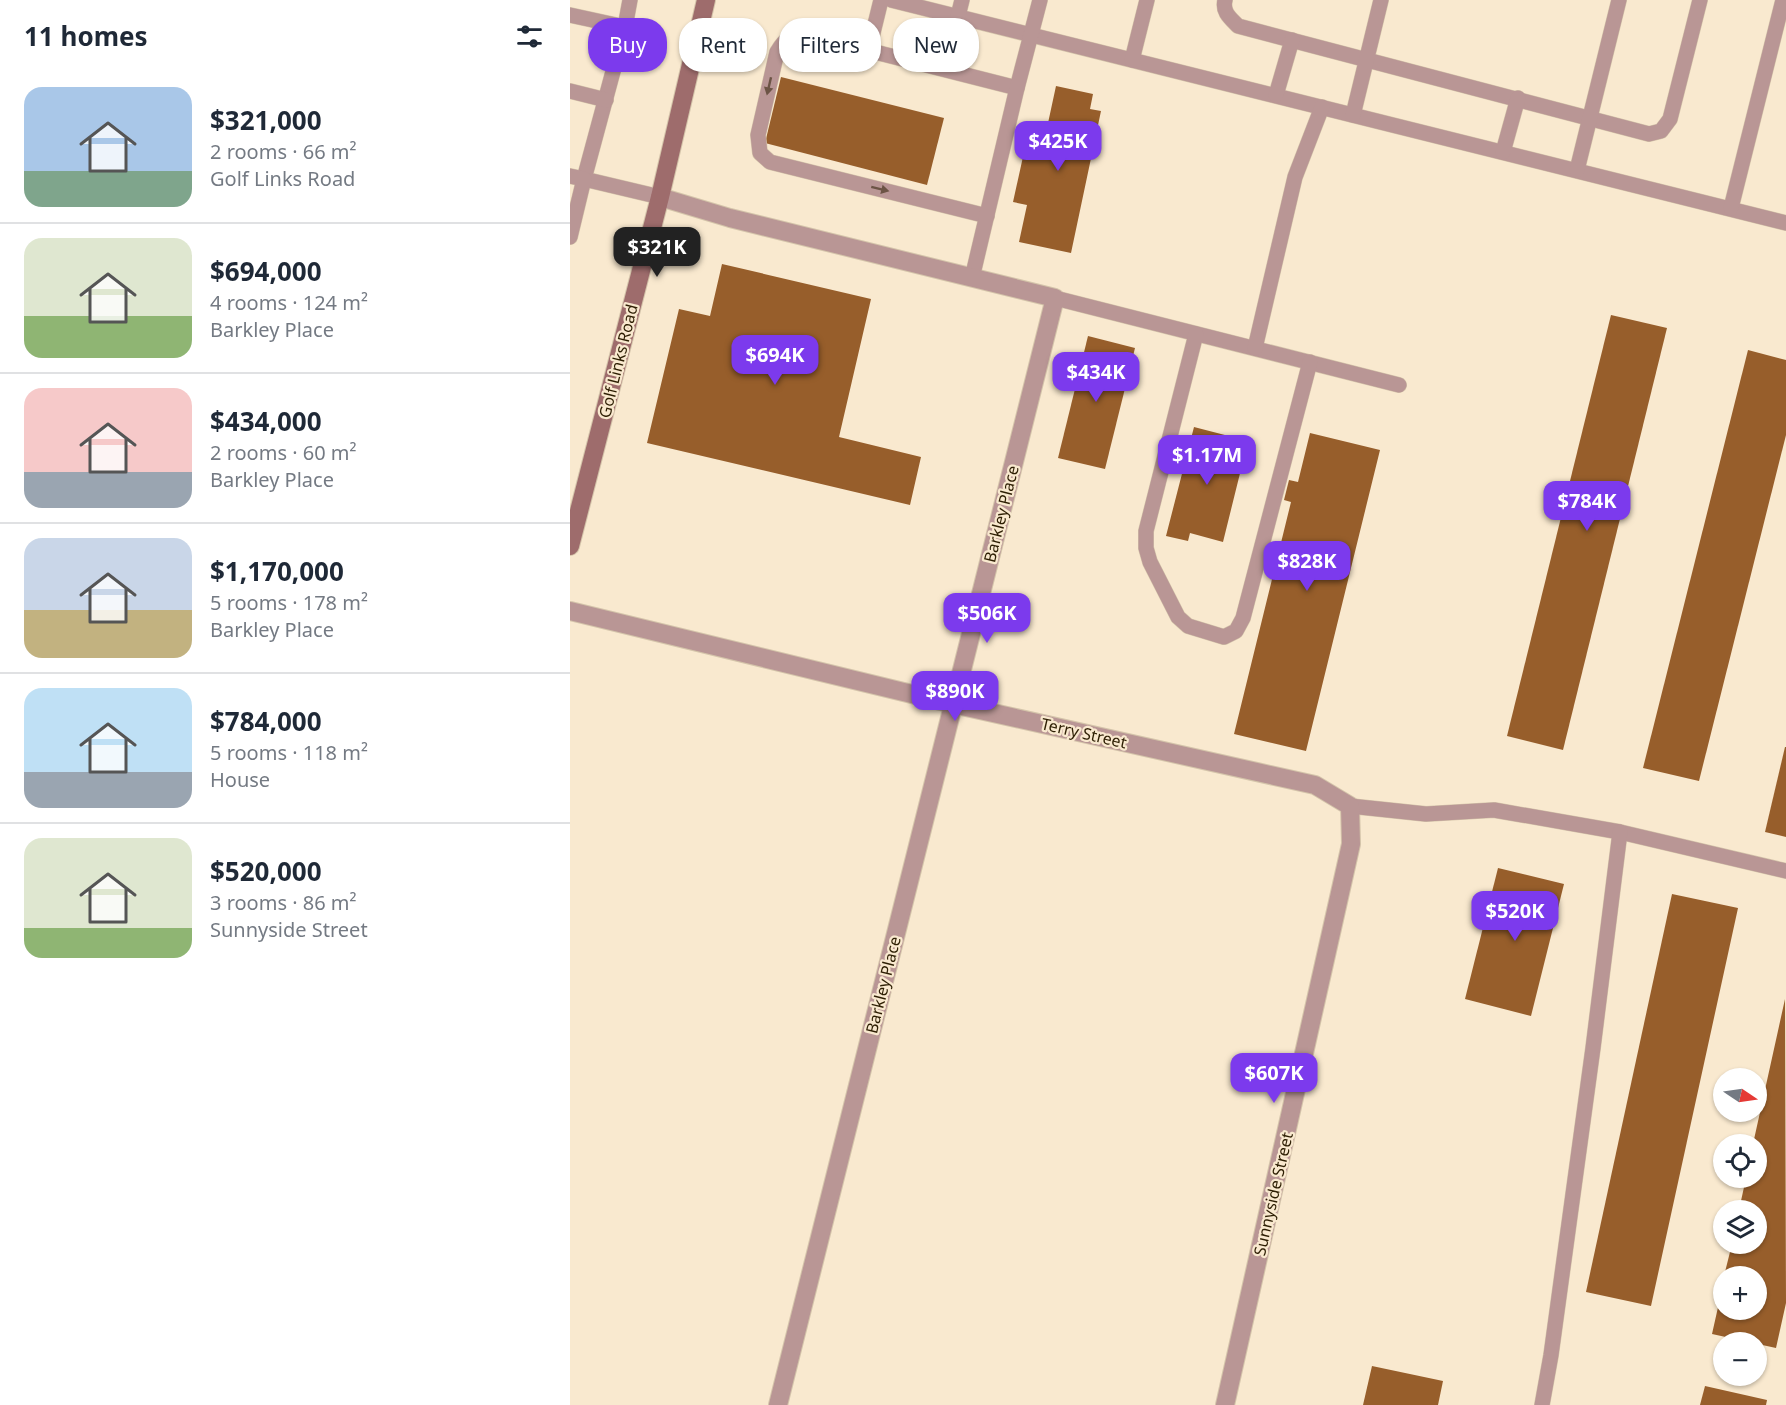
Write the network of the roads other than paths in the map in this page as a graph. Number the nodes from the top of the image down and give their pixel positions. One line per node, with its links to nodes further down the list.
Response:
1 (630, 0): 15 (lane)
2 (706, 0): 36 (street, Golf Links Road)
3 (881, 0): 16 (lane)
4 (891, 0): 14 (lane)
5 (962, 0): 14 (lane)
6 (1040, 0): 18 (lane)
7 (1147, 0): 22 (lane)
8 (1225, 0): 19 (lane)
9 (1381, 0): 23 (lane)
10 (1620, 0): 32 (lane)
11 (1700, 0): 32 (lane)
12 (1783, 0): 37 (lane)
13 (570, 15): 17 (lane)
14 (958, 16): 18 (lane)
15 (627, 18)
16 (877, 18)
17 (588, 19)
18 (1032, 33): 22 (lane); 25 (lane)
19 (1292, 40): 23 (lane); 27 (lane)
20 (779, 48): 38 (lane, one-way to 38)
21 (881, 53): 25 (lane)
22 (1132, 60): 27 (lane)
23 (1366, 60): 28 (lane); 31 (lane)
24 (613, 72): 29 (lane)
25 (1017, 88): 38 (lane)
26 (570, 91): 29 (lane)
27 (1276, 96): 30 (lane)
28 (1518, 98): 32 (lane); 33 (lane)
29 (606, 100): 35 (lane)
30 (1322, 107): 31 (lane); 44 (lane)
31 (1353, 115): 33 (lane)
32 (1590, 118): 34 (lane)
33 (1503, 152): 34 (lane)
34 (1577, 171): 37 (lane)
35 (577, 178): 36 (lane); 40 (lane)
36 (660, 197): 41 (street); 47 (street, Golf Links Road)
37 (1731, 208): 39 (lane)
38 (987, 216): 41 (lane)
39 (1786, 223)
40 (570, 237)
41 (972, 278): 42 (street)
42 (1055, 298): 43 (lane); 49 (street, Barkley Place)
43 (1196, 334): 44 (lane); 45 (lane)
44 (1255, 348): 45 (lane)
45 (1310, 362): 46 (lane)
46 (1399, 385)
47 (570, 546)
48 (570, 611): 49 (street, Terry Street)
49 (953, 704): 50 (street, Terry Street); 53 (street, Barkley Place)
50 (1350, 806): 51 (lane); 54 (street, Sunnyside Street)
51 (1620, 832): 52 (lane); 55 (lane)
52 (1786, 871)
53 (778, 1405)
54 (1226, 1405)
55 (1542, 1405)

